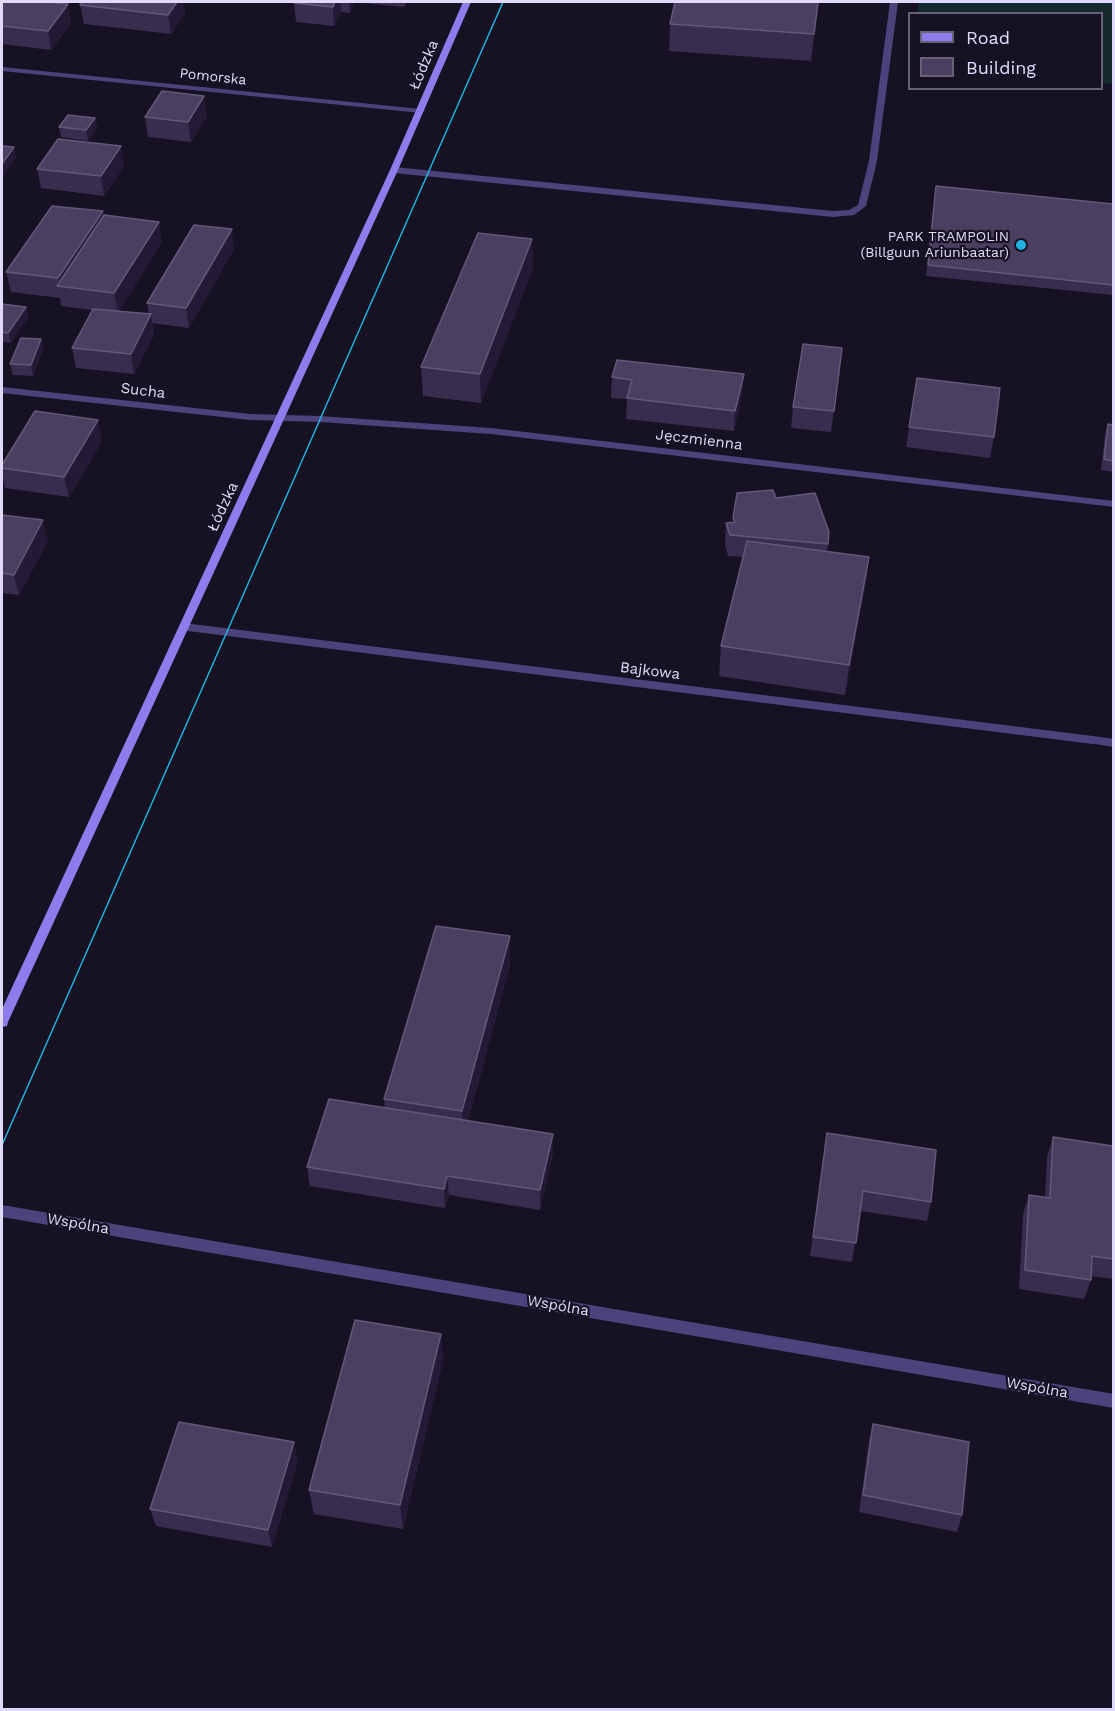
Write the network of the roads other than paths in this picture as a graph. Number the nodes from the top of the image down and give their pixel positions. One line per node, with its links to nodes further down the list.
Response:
1 (467, 2): 4 (main road, Łódzka)
2 (894, 2): 5 (street)
3 (2, 69): 4 (street, Pomorska)
4 (421, 111): 5 (main road, Łódzka)
5 (394, 170): 7 (main road, Łódzka)
6 (2, 390): 7 (street, Sucha)
7 (280, 418): 8 (street, Jęczmienna); 9 (main road, Łódzka)
8 (1113, 504)
9 (184, 627): 10 (street, Bajkowa); 11 (main road, Łódzka)
10 (1113, 743)
11 (2, 1022)
12 (2, 1211): 13 (street, Wspólna)
13 (1113, 1401)

